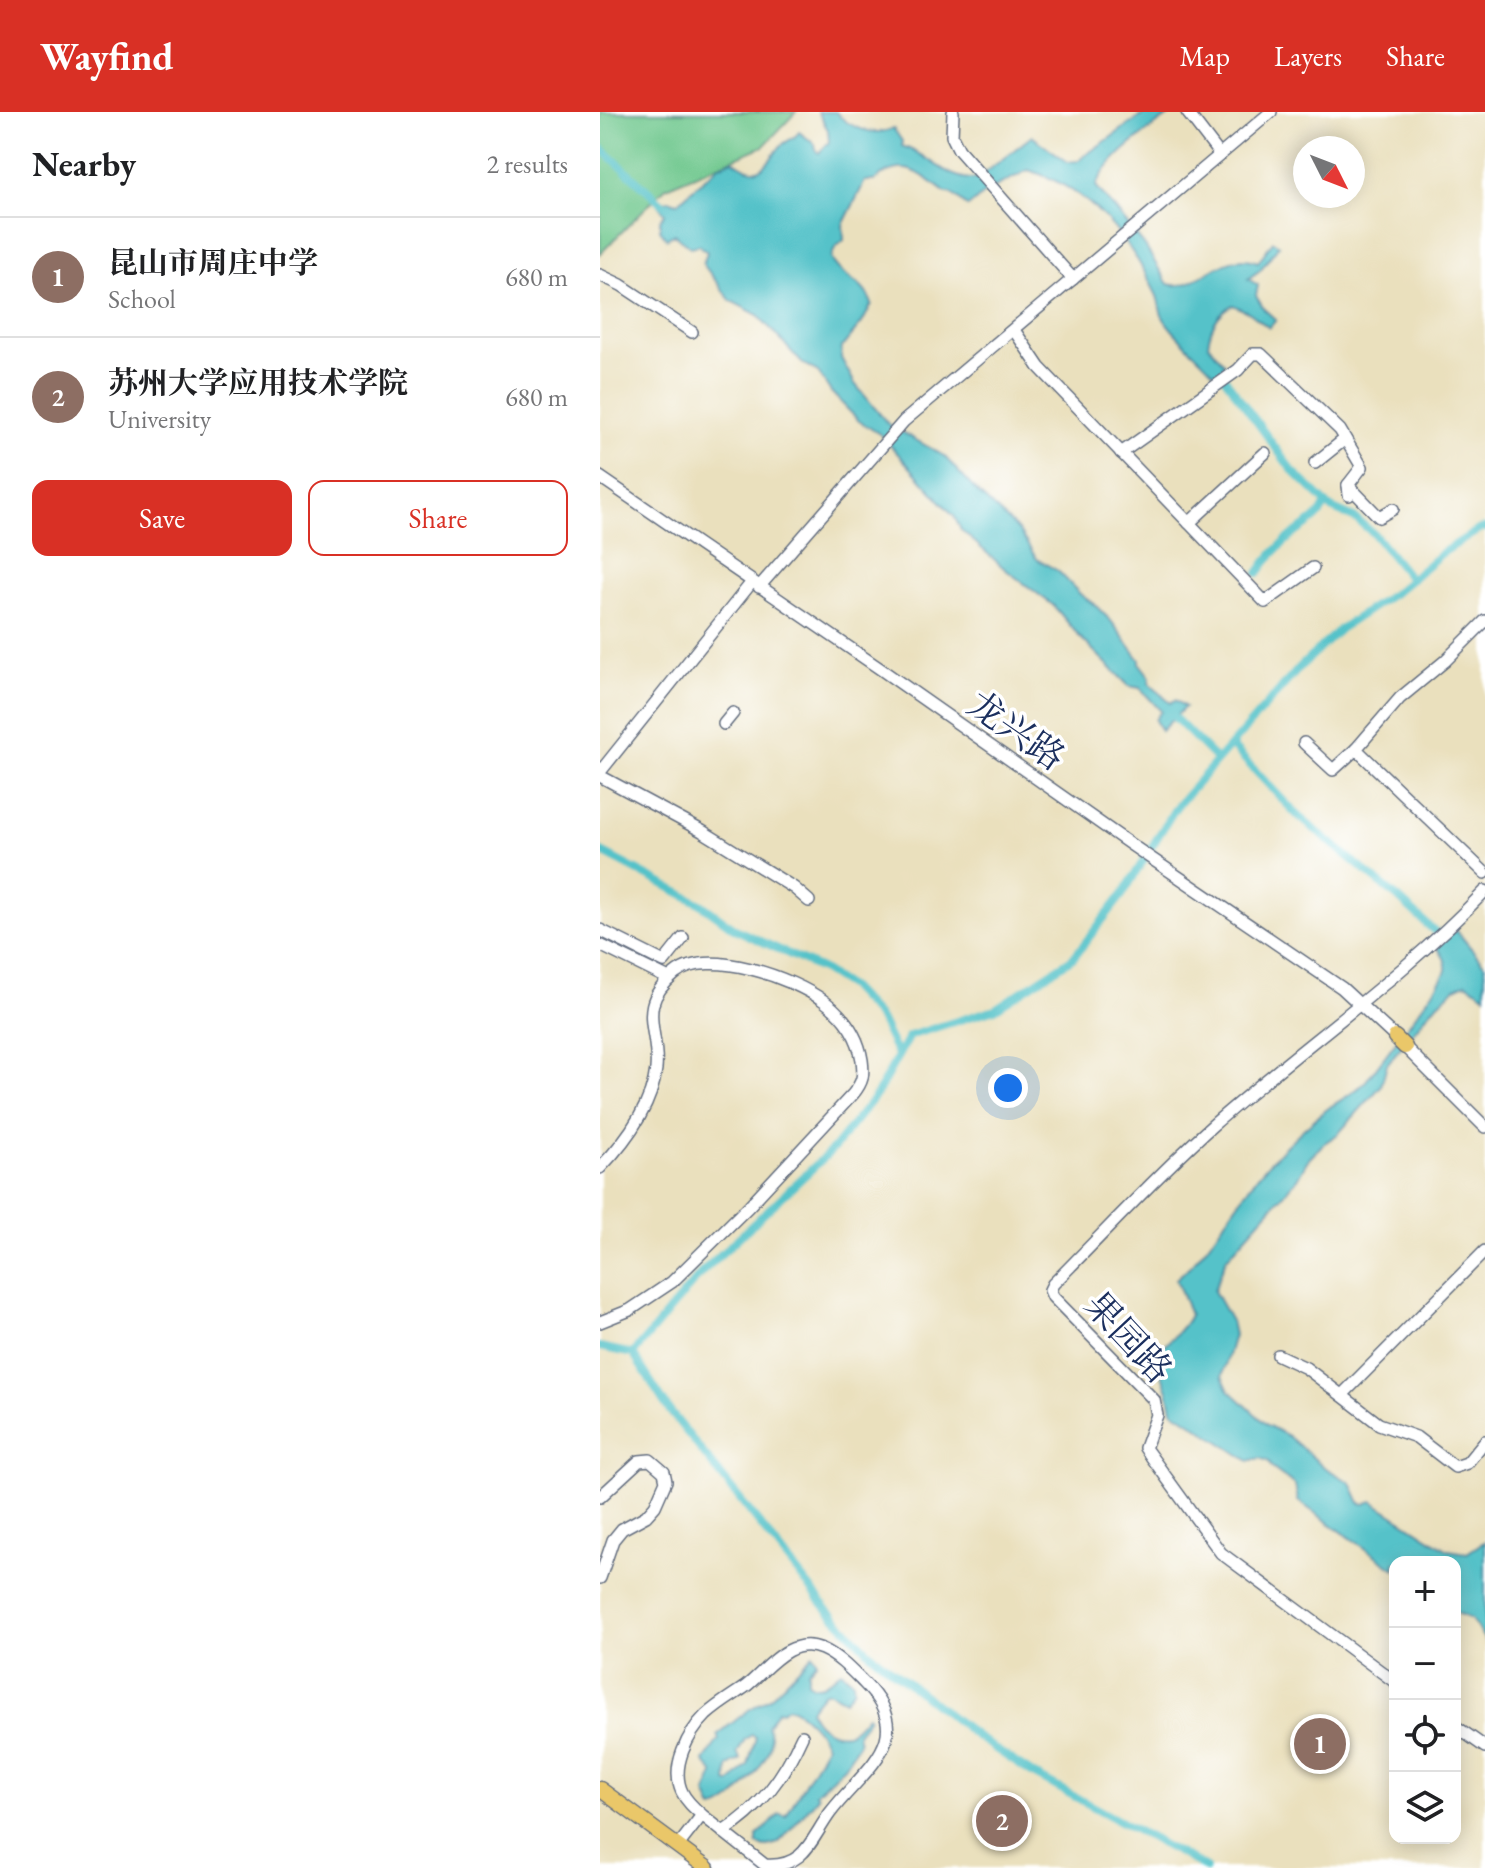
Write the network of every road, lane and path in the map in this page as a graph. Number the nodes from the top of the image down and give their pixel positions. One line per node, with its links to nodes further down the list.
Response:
1 (953, 112): 6 (street)
2 (1187, 112): 4 (street)
3 (1271, 112): 4 (street)
4 (1220, 155): 6 (street)
5 (600, 275): 8 (street)
6 (1073, 279): 7 (street)
7 (1014, 330): 10 (street); 17 (street)
8 (692, 332)
9 (1345, 439): 10 (street); 12 (street); 14 (street)
10 (1121, 453): 15 (street)
11 (1265, 453): 15 (street)
12 (1315, 463)
13 (600, 477): 17 (street, 龙兴路)
14 (1393, 509)
15 (1189, 523): 16 (street)
16 (1313, 568)
17 (755, 584): 23 (street); 31 (street, 龙兴路)
18 (1485, 621): 22 (street)
19 (733, 713): 20 (street)
20 (724, 724)
21 (1304, 743): 22 (street)
22 (1356, 749): 24 (street)
23 (600, 774): 26 (street)
24 (1485, 873)
25 (1485, 891): 31 (street, 果园路)
26 (809, 901)
27 (600, 930): 28 (street)
28 (683, 938)
29 (600, 945): 30 (street)
30 (669, 979): 33 (street); 35 (street)
31 (1359, 1002): 32 (street, 龙兴路); 41 (street, 果园路)
32 (1485, 1127)
33 (600, 1168)
34 (1485, 1251): 37 (street)
35 (600, 1322)
36 (1278, 1355): 37 (street)
37 (1342, 1395): 38 (street)
38 (1485, 1441)
39 (600, 1497): 40 (street)
40 (600, 1578)
41 (1389, 1678)
42 (1461, 1730): 44 (street)
43 (802, 1736): 47 (street)
44 (1485, 1747)
45 (600, 1789): 48 (main road)
46 (702, 1815): 47 (street); 47 (street); 48 (street)
47 (723, 1832)
48 (678, 1846): 49 (main road)
49 (707, 1868)

